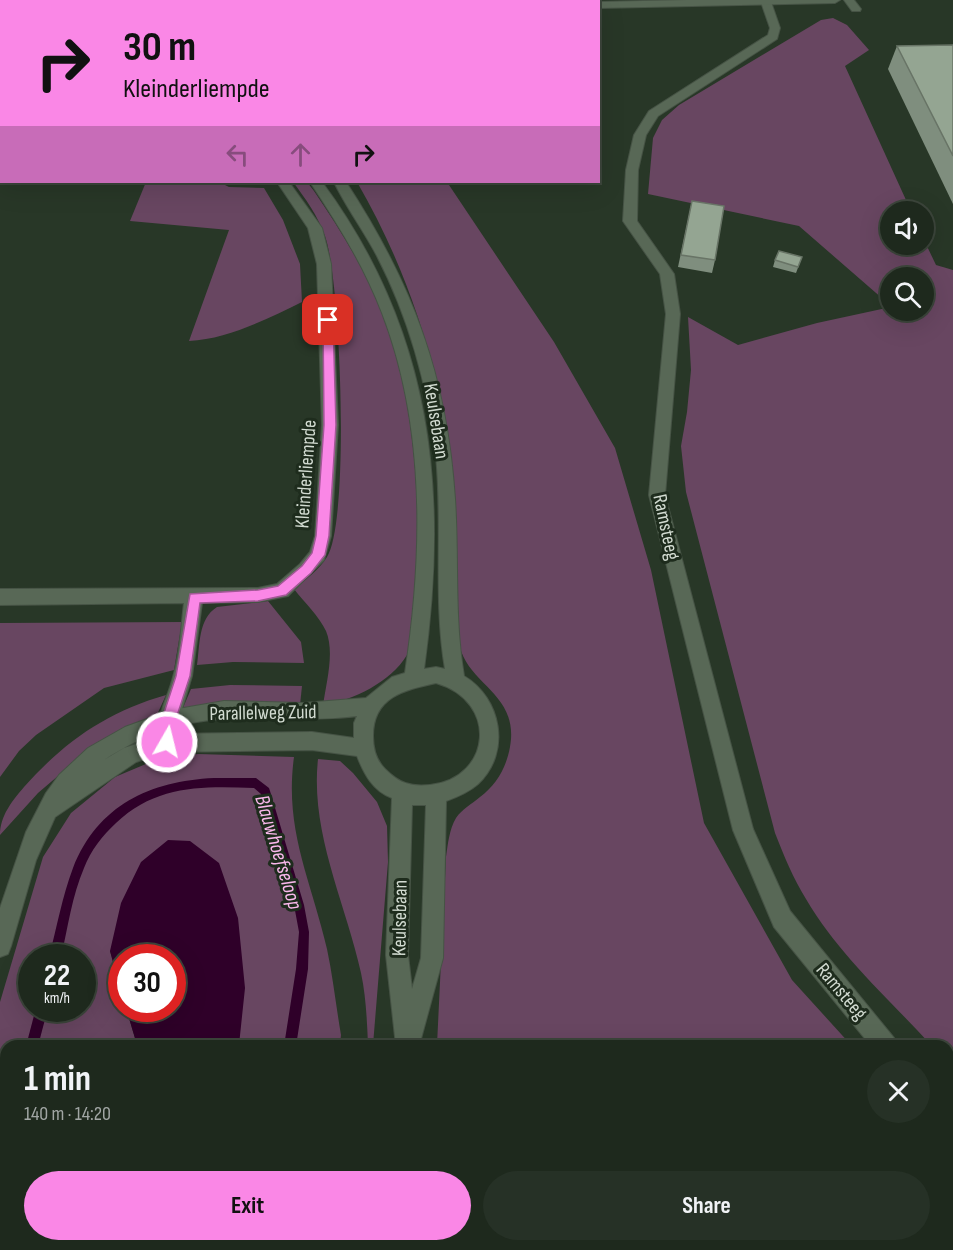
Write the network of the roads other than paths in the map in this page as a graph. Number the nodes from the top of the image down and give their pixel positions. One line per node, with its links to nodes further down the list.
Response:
1 (835, 0): 2 (street)
2 (766, 2): 3 (street); 21 (street, Ramsteeg)
3 (600, 5)
4 (284, 183): 8 (street, Kleinderliempde)
5 (317, 183): 9 (street, Keulsebaan)
6 (341, 183): 10 (street, Keulsebaan)
7 (0, 597): 8 (street, Kleinderliempde)
8 (194, 598): 12 (street)
9 (414, 676): 10 (street); 11 (street)
10 (456, 681): 16 (street)
11 (370, 706): 12 (street, Parallelweg Zuid); 14 (street)
12 (169, 719): 13 (street); 17 (street, Parallelweg Zuid)
13 (167, 742): 14 (street, Parallelweg Zuid); 17 (street, Parallelweg Zuid)
14 (362, 748): 15 (street)
15 (402, 792): 16 (street); 19 (street, Keulsebaan)
16 (436, 795): 20 (street, Keulsebaan)
17 (48, 813): 18 (street, Parallelweg Zuid)
18 (0, 946)
19 (408, 1040)
20 (410, 1040)
21 (881, 1040)

